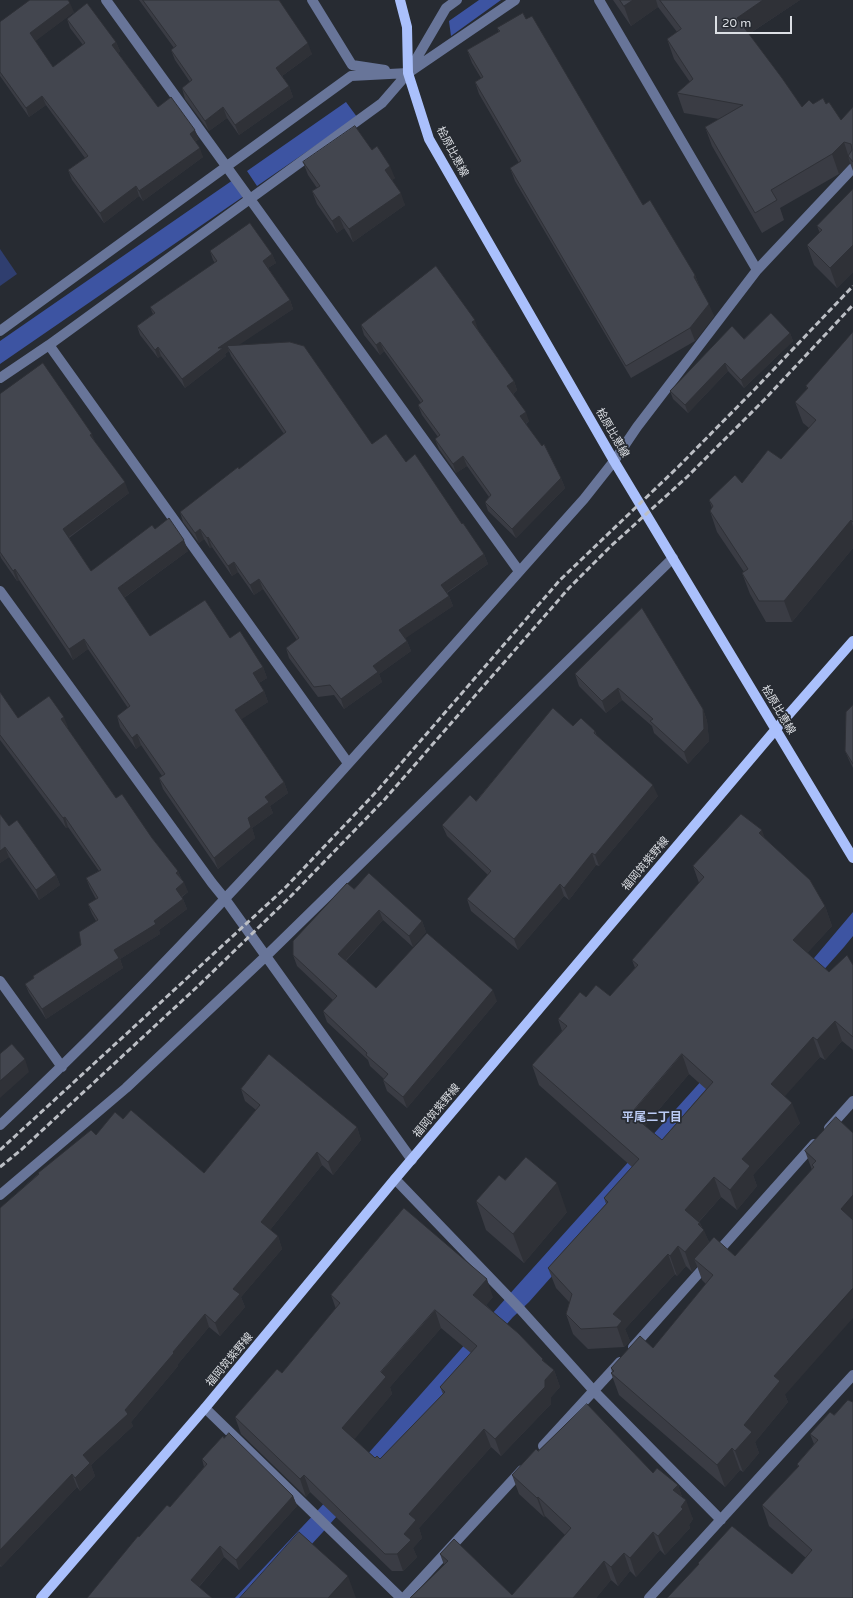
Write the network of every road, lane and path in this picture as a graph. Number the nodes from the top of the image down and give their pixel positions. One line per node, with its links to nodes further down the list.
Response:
1 (106, 0): 8 (street)
2 (312, 0): 7 (street)
3 (400, 0): 7 (main road, 桧原比恵線)
4 (457, 0): 7 (street)
5 (516, 0): 7 (street)
6 (599, 0): 11 (street)
7 (408, 73): 8 (street); 10 (street); 15 (main road, 桧原比恵線)
8 (226, 166): 10 (street); 12 (street)
9 (853, 168): 11 (street)
10 (249, 198): 13 (street); 17 (street)
11 (757, 270): 15 (street)
12 (0, 331)
13 (49, 345): 14 (street); 21 (street)
14 (0, 378)
15 (614, 461): 16 (main road, 桧原比恵線); 17 (street)
16 (672, 558): 20 (main road, 桧原比恵線); 24 (street)
17 (519, 571): 21 (street)
18 (0, 591): 23 (street)
19 (853, 641): 20 (main road, 福岡筑紫野線)
20 (776, 729): 22 (main road, 桧原比恵線); 29 (main road, 福岡筑紫野線)
21 (348, 762): 23 (street)
22 (853, 858)
23 (225, 898): 24 (street); 26 (street)
24 (266, 956): 29 (street); 31 (street)
25 (0, 981): 26 (street)
26 (62, 1067): 28 (street)
27 (853, 1101): 33 (street)
28 (0, 1125)
29 (412, 1160): 30 (main road, 福岡筑紫野線)
30 (395, 1179): 33 (street); 34 (main road, 福岡筑紫野線)
31 (0, 1196)
32 (853, 1375): 35 (street)
33 (594, 1391): 35 (street); 38 (street)
34 (205, 1408): 36 (main road, 福岡筑紫野線); 37 (street)
35 (721, 1520): 39 (street)
36 (42, 1598)
37 (401, 1598)
38 (404, 1598)
39 (649, 1598)

